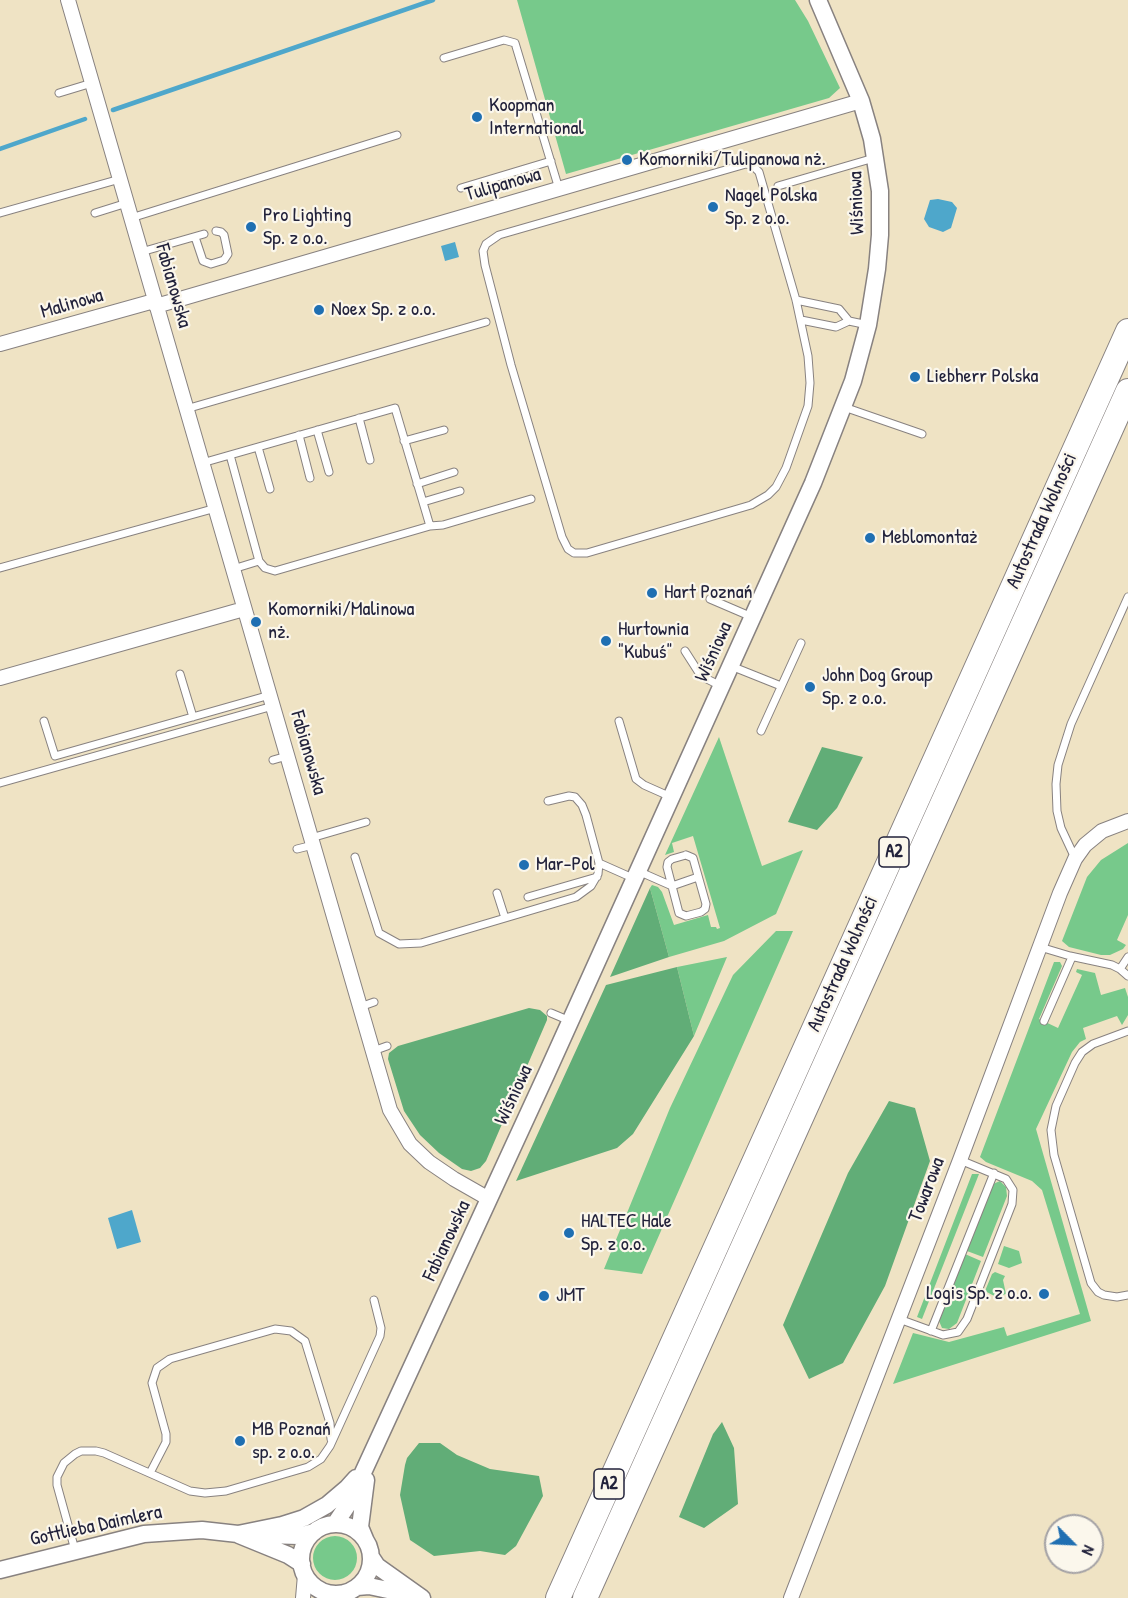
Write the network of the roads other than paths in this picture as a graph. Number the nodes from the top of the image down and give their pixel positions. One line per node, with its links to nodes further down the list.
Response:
1 (68, 0): 4 (street, Fabianowska)
2 (818, 0): 6 (street, Wiśniowa)
3 (444, 58): 9 (lane)
4 (92, 83): 5 (lane); 10 (street, Fabianowska)
5 (59, 93)
6 (861, 101): 8 (street, Wiśniowa); 13 (street, Tulipanowa)
7 (397, 135): 17 (lane)
8 (876, 158): 11 (lane); 27 (street, Wiśniowa)
9 (551, 161): 12 (lane); 13 (lane)
10 (120, 179): 14 (street, Fabianowska); 15 (lane)
11 (778, 186)
12 (461, 188)
13 (559, 189): 23 (street, Tulipanowa)
14 (127, 203): 16 (lane); 17 (street, Fabianowska)
15 (0, 213)
16 (95, 213)
17 (131, 218): 21 (street, Fabianowska)
18 (216, 231): 20 (lane)
19 (204, 234): 20 (lane)
20 (195, 237): 21 (lane)
21 (141, 252): 23 (street, Fabianowska)
22 (796, 300): 24 (lane); 24 (lane); 25 (lane)
23 (155, 304): 29 (street, Malinowa); 32 (street, Fabianowska)
24 (801, 320): 25 (lane)
25 (849, 321): 27 (lane)
26 (486, 322): 32 (lane)
27 (868, 325): 31 (street, Wiśniowa)
28 (1128, 331): 79 (highway, Autostrada Wolności / A2)
29 (0, 344)
30 (1128, 391): 81 (highway, Autostrada Wolności / A2)
31 (844, 407): 36 (lane); 59 (street, Wiśniowa)
32 (186, 409): 42 (street, Fabianowska)
33 (359, 418): 34 (lane); 38 (lane); 41 (lane)
34 (317, 430): 37 (lane); 43 (lane)
35 (444, 430): 38 (lane)
36 (922, 434)
37 (299, 435): 39 (lane); 45 (lane)
38 (405, 441): 46 (lane)
39 (258, 447): 40 (lane); 47 (lane)
40 (230, 454): 42 (lane); 53 (lane)
41 (370, 460)
42 (202, 463): 51 (street, Fabianowska)
43 (329, 472)
44 (454, 472): 46 (lane)
45 (310, 478)
46 (417, 484): 50 (lane)
47 (270, 489)
48 (460, 491): 50 (lane)
49 (531, 499): 52 (lane)
50 (423, 502): 52 (lane)
51 (216, 508): 54 (lane); 55 (street, Fabianowska)
52 (430, 526): 53 (lane)
53 (259, 561): 55 (lane)
54 (0, 568)
55 (233, 569): 58 (street, Fabianowska)
56 (1128, 597): 84 (lane)
57 (710, 599): 59 (lane)
58 (244, 609): 64 (street); 67 (street, Fabianowska)
59 (752, 617): 62 (street, Wiśniowa)
60 (801, 643): 66 (lane)
61 (685, 651): 65 (lane)
62 (730, 666): 65 (street, Wiśniowa); 66 (lane)
63 (180, 674): 68 (lane)
64 (0, 678)
65 (721, 686): 75 (street, Wiśniowa)
66 (781, 686): 71 (lane)
67 (271, 701): 68 (lane); 72 (street, Fabianowska); 74 (lane)
68 (193, 717): 69 (lane)
69 (44, 721)
70 (619, 721): 75 (lane)
71 (761, 731)
72 (287, 756): 73 (lane); 80 (street, Fabianowska)
73 (273, 760)
74 (0, 783)
75 (671, 797): 86 (street, Wiśniowa)
76 (548, 801): 85 (lane)
77 (1128, 821): 84 (street, Towarowa)
78 (366, 822): 80 (lane)
79 (903, 832): 93 (lane); 110 (highway, Autostrada Wolności / A2)
80 (312, 841): 82 (lane); 103 (street, Fabianowska)
81 (925, 843): 92 (lane); 111 (highway, Autostrada Wolności / A2)
82 (297, 849)
83 (355, 857): 94 (lane)
84 (1075, 859): 95 (street, Towarowa)
85 (599, 863): 86 (lane); 87 (lane)
86 (636, 875): 89 (lane); 105 (street, Wiśniowa)
87 (597, 877): 91 (lane); 94 (lane)
88 (698, 877): 89 (lane); 89 (lane); 89 (lane)
89 (672, 886)
90 (497, 893): 94 (lane)
91 (528, 897)
92 (886, 909)
93 (875, 915)
94 (505, 918)
95 (1040, 947): 96 (lane); 112 (street, Towarowa)
96 (1072, 957): 98 (lane); 106 (lane)
97 (1128, 957): 98 (lane)
98 (1120, 969): 100 (lane)
99 (848, 975): 110 (lane)
100 (1128, 976)
101 (850, 988): 111 (lane)
102 (374, 1002): 103 (lane)
103 (360, 1007): 109 (street, Fabianowska)
104 (551, 1013): 105 (lane)
105 (570, 1021): 114 (street, Wiśniowa)
106 (1044, 1021)
107 (1128, 1031): 115 (lane)
108 (387, 1046): 109 (lane)
109 (373, 1051): 114 (street, Fabianowska)
110 (804, 1051): 134 (highway, Autostrada Wolności / A2)
111 (826, 1062): 135 (highway, Autostrada Wolności / A2)
112 (960, 1160): 113 (lane); 117 (street, Towarowa)
113 (994, 1173): 118 (lane); 118 (lane)
114 (489, 1199): 120 (street, Fabianowska)
115 (1128, 1295)
116 (374, 1300): 119 (lane)
117 (899, 1319): 118 (lane); 136 (street, Towarowa)
118 (931, 1331)
119 (330, 1446): 121 (lane); 121 (lane)
120 (369, 1461): 122 (street, Fabianowska); 124 (street); 125 (street, Fabianowska)
121 (150, 1473): 126 (lane)
122 (335, 1524): 123 (street); 125 (street)
123 (314, 1532): 124 (street, Gottlieba Daimlera); 128 (street)
124 (238, 1534): 126 (street, Gottlieba Daimlera); 128 (street, Gottlieba Daimlera)
125 (365, 1539): 127 (street)
126 (75, 1550): 129 (street, Gottlieba Daimlera)
127 (371, 1557): 130 (street); 133 (street)
128 (303, 1569): 131 (street); 132 (street)
129 (0, 1570)
130 (357, 1587): 131 (street); 133 (street)
131 (332, 1596)
132 (303, 1598)
133 (422, 1598)
134 (558, 1598)
135 (585, 1598)
136 (791, 1598)

